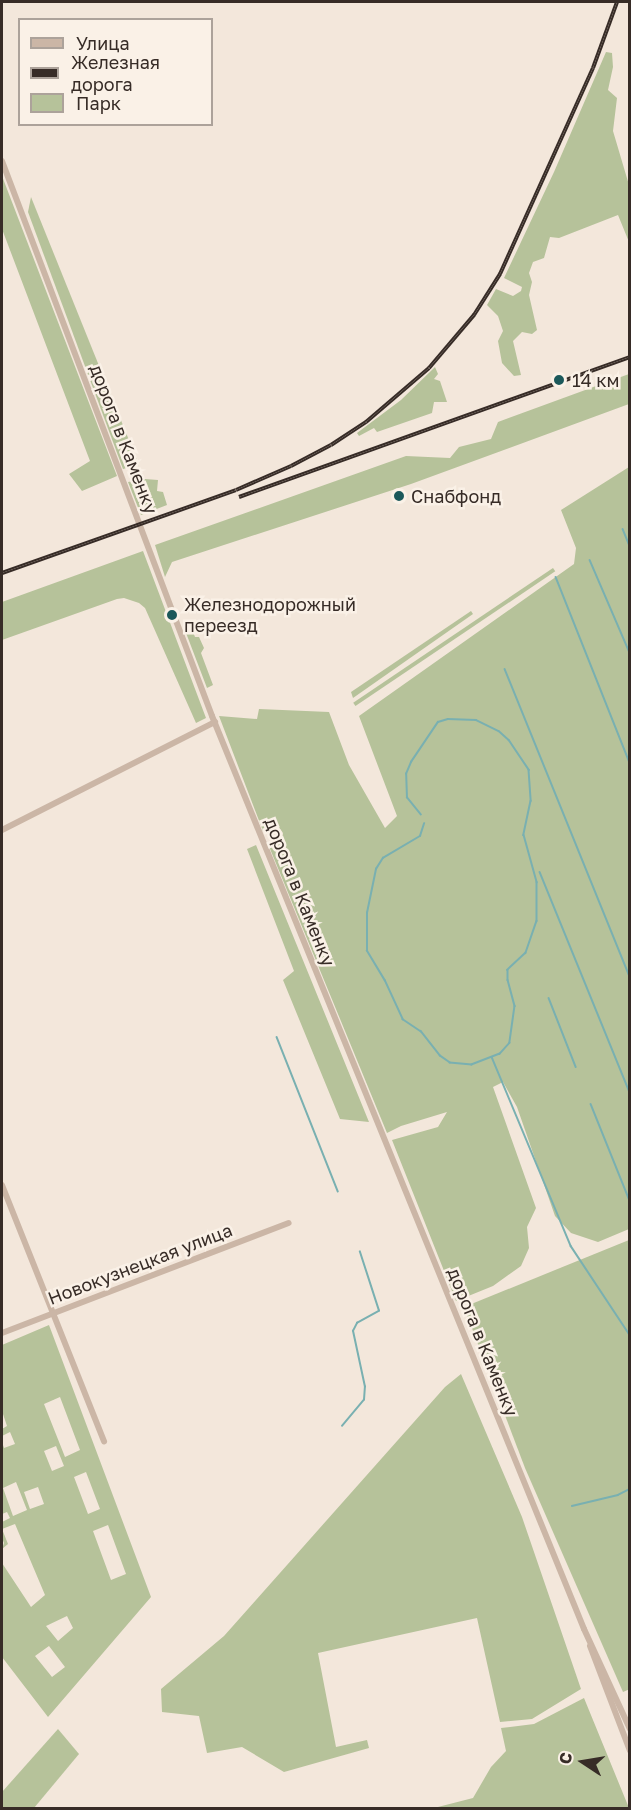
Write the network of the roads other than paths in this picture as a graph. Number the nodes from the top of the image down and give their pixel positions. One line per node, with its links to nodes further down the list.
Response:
1 (2, 161): 2 (street, дорога в Каменку)
2 (215, 722): 3 (street); 9 (street, дорога в Каменку)
3 (2, 830)
4 (2, 1185): 6 (street)
5 (289, 1223): 6 (street, Новокузнецкая улица)
6 (51, 1314): 7 (street, Новокузнецкая улица); 8 (street)
7 (2, 1333)
8 (104, 1441)
9 (585, 1629): 10 (street, дорога в Каменку); 11 (street, дорога в Каменку)
10 (630, 1729)
11 (630, 1751)

